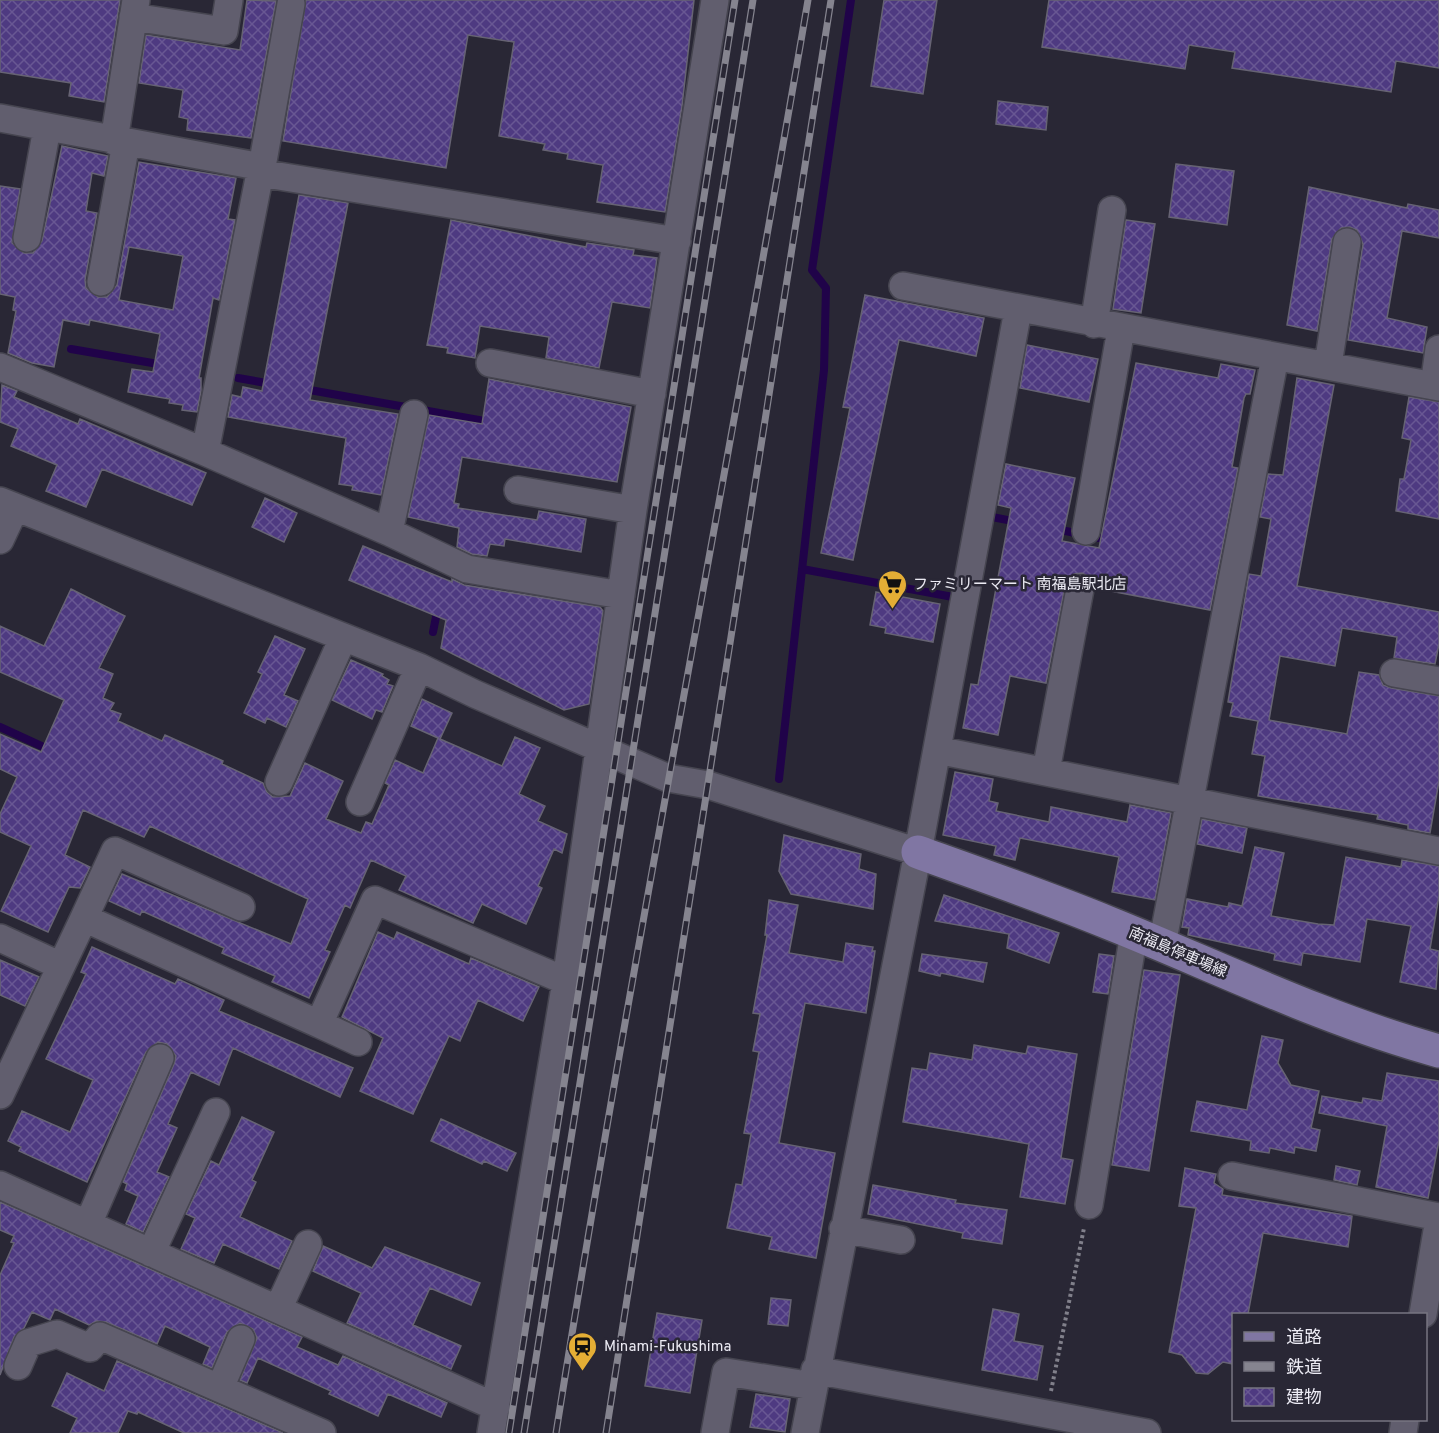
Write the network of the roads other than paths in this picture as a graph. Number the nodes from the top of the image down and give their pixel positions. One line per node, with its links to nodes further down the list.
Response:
1 (229, 0): 4 (street)
2 (715, 0): 11 (street)
3 (291, 4): 8 (street)
4 (135, 9): 7 (street)
5 (0, 118): 6 (street)
6 (47, 128): 7 (street); 10 (street)
7 (120, 142): 8 (street); 13 (street)
8 (261, 170): 11 (street); 26 (street)
9 (1112, 210): 16 (street)
10 (27, 238)
11 (676, 241): 24 (street)
12 (1347, 242): 21 (street)
13 (101, 282)
14 (903, 286): 15 (street)
15 (1018, 310): 16 (street); 40 (street)
16 (1094, 324): 17 (street)
17 (1121, 329): 19 (street); 30 (street)
18 (1439, 349): 23 (street)
19 (1275, 357): 21 (street); 43 (street)
20 (490, 363): 24 (street)
21 (1328, 365): 23 (street)
22 (0, 367): 26 (street)
23 (1436, 387)
24 (652, 394): 29 (street)
25 (414, 414): 31 (street)
26 (205, 452): 31 (street)
27 (519, 490): 29 (street)
28 (8, 504): 32 (street); 35 (street)
29 (633, 510): 34 (street)
30 (1086, 531)
31 (389, 532): 34 (street)
32 (0, 540)
33 (1080, 589): 41 (street)
34 (621, 595): 39 (street)
35 (343, 638): 36 (street); 42 (street)
36 (419, 668): 39 (street); 44 (street)
37 (1394, 673): 38 (street)
38 (1439, 681)
39 (598, 748): 46 (street); 52 (street)
40 (937, 750): 41 (street); 46 (street)
41 (1046, 771): 43 (street)
42 (279, 782)
43 (1190, 800): 45 (street); 50 (street)
44 (360, 802)
45 (1439, 850)
46 (918, 852): 50 (main road, 南福島停車場線); 64 (street)
47 (241, 906): 48 (street)
48 (84, 918): 51 (street); 53 (street)
49 (0, 938): 51 (street)
50 (1148, 939): 55 (main road, 南福島停車場線); 61 (street)
51 (61, 966): 57 (street)
52 (566, 981): 53 (street); 74 (street)
53 (320, 1024): 54 (street)
54 (358, 1042)
55 (1439, 1051)
56 (160, 1058): 63 (street)
57 (0, 1095)
58 (216, 1113): 67 (street)
59 (1232, 1176): 62 (street)
60 (0, 1185): 63 (street)
61 (1089, 1205)
62 (1439, 1218): 69 (street)
63 (88, 1224): 67 (street)
64 (843, 1229): 65 (street); 72 (street)
65 (901, 1240)
66 (308, 1244): 68 (street)
67 (151, 1253): 68 (street)
68 (278, 1310): 74 (street)
69 (1423, 1313)
70 (241, 1339): 73 (street)
71 (18, 1366): 73 (street)
72 (814, 1378): 76 (street); 77 (street); 78 (street)
73 (220, 1388): 75 (street)
74 (494, 1420)
75 (322, 1433)
76 (715, 1433)
77 (805, 1433)
78 (1147, 1433)

